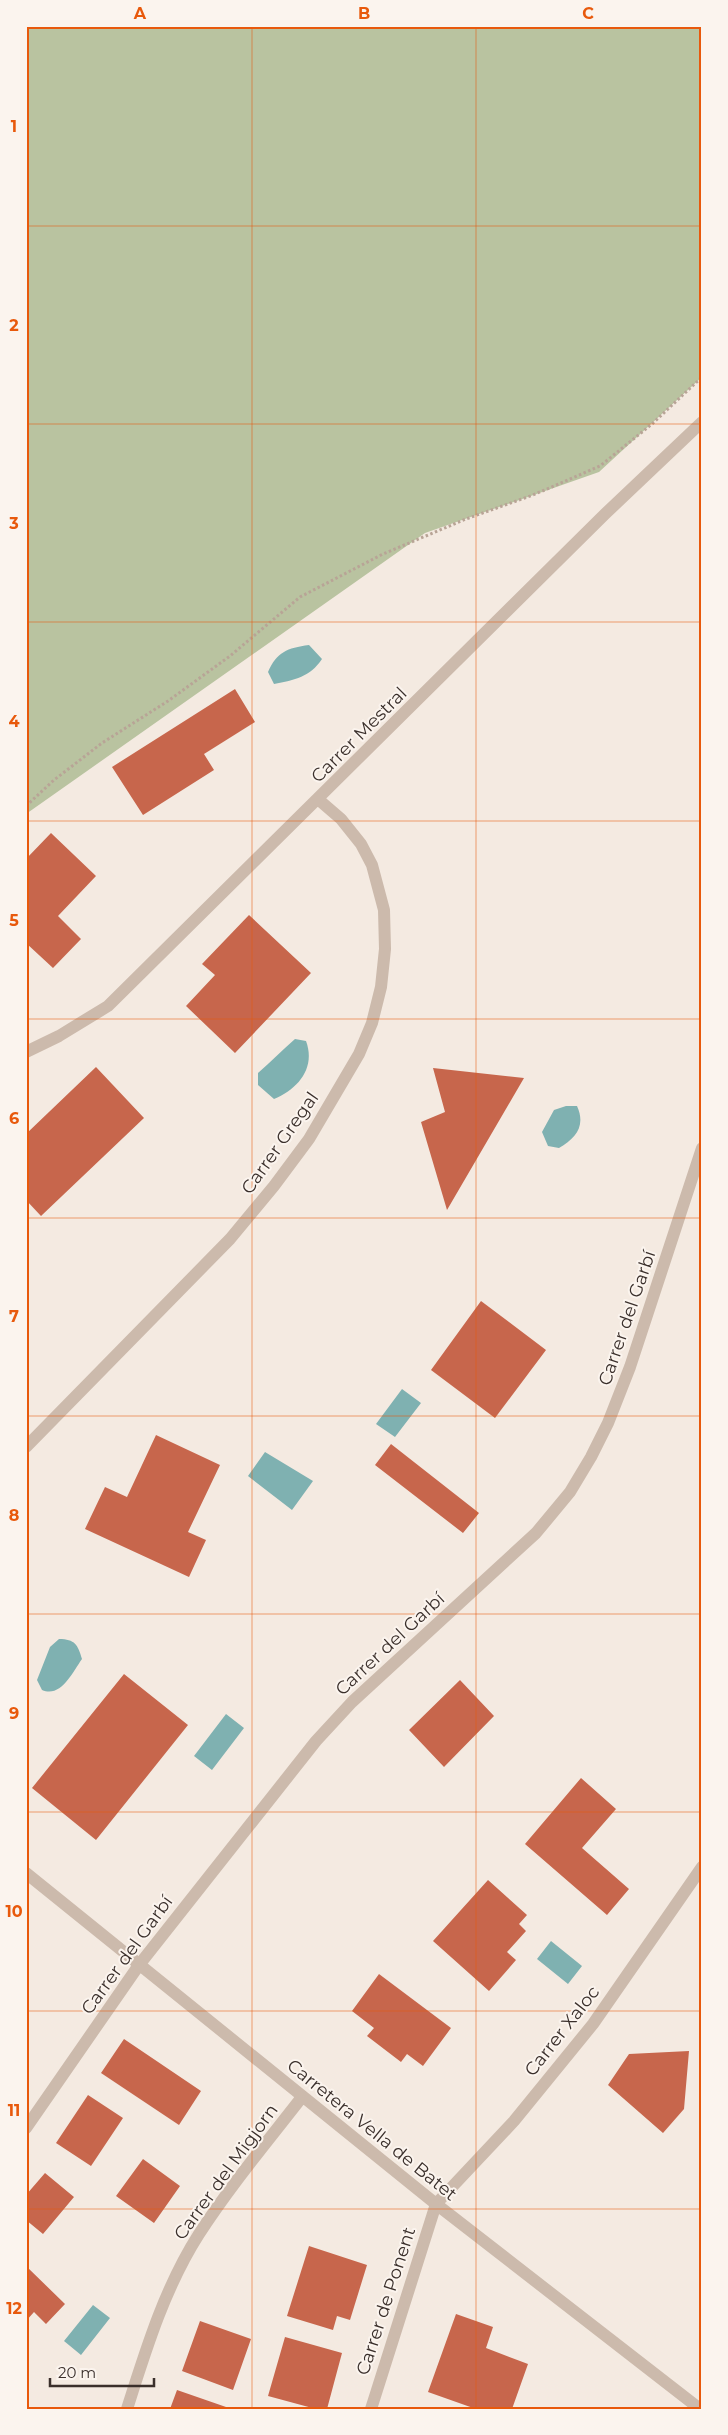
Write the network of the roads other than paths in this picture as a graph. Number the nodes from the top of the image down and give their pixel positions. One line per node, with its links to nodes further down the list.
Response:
1 (702, 422): 2 (street, Carrer Mestral)
2 (319, 800): 3 (street, Carrer Mestral); 5 (street, Carrer Gregal)
3 (26, 1052)
4 (702, 1148): 8 (street, Carrer del Garbí)
5 (26, 1447)
6 (702, 1868): 11 (street, Carrer Xaloc)
7 (26, 1873): 8 (street, Carretera Vella de Batet)
8 (139, 1965): 9 (street, Carretera Vella de Batet); 10 (street, Carrer del Garbí)
9 (302, 2097): 11 (street, Carretera Vella de Batet); 12 (street, Carrer del Migjorn)
10 (26, 2128)
11 (436, 2204): 13 (street, Carrer de Ponent); 14 (street, Carretera Vella de Batet)
12 (127, 2409)
13 (371, 2409)
14 (700, 2409)

